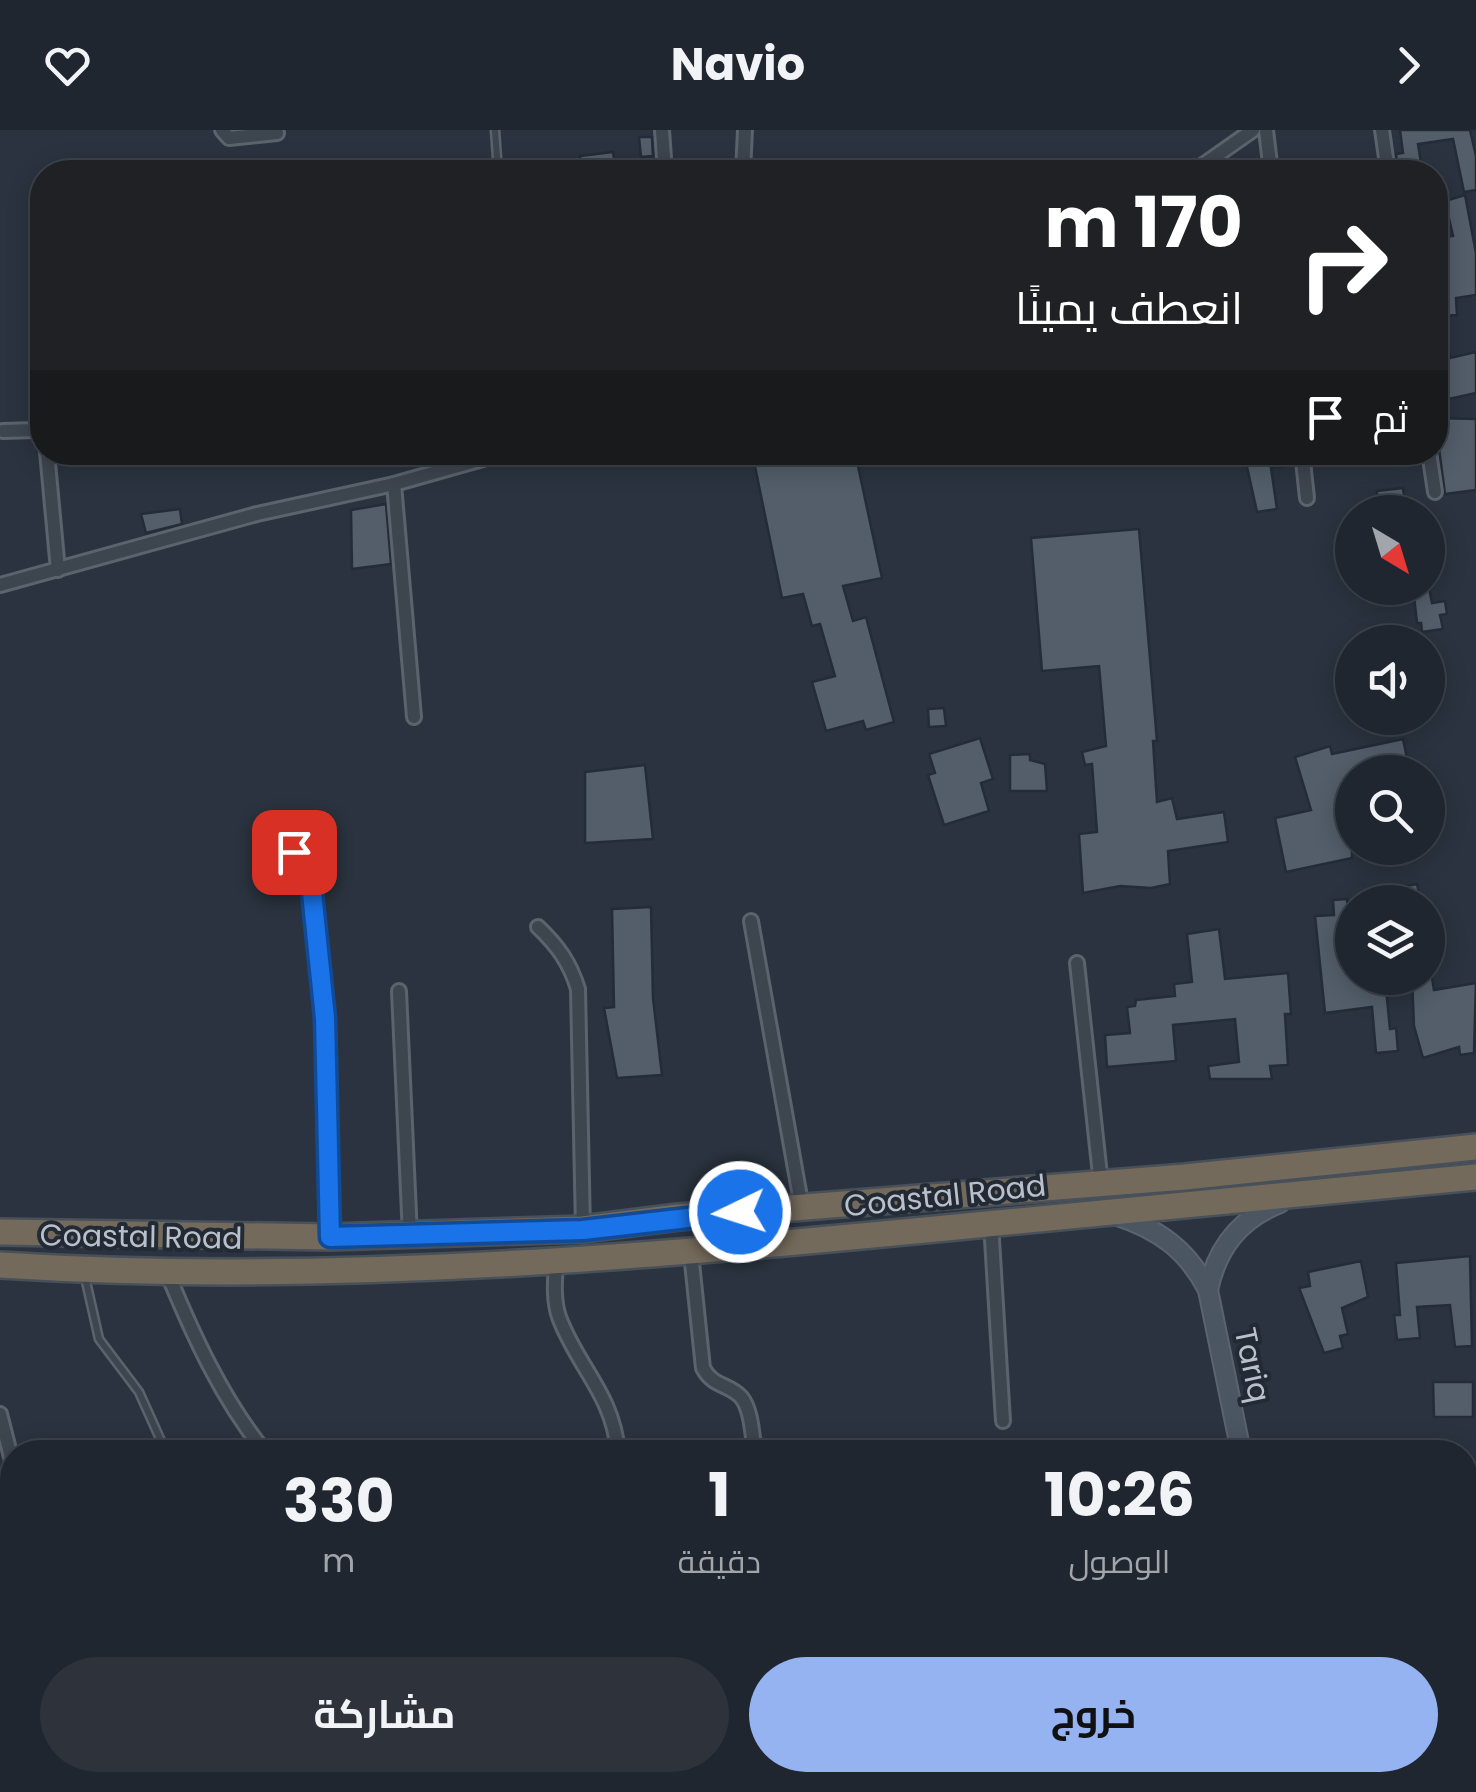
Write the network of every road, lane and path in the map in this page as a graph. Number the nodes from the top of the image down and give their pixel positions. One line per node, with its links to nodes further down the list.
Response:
1 (222, 130): 8 (street)
2 (495, 130): 9 (lane)
3 (662, 130): 10 (street)
4 (745, 130): 11 (street)
5 (1253, 130): 12 (street)
6 (1266, 130): 13 (street)
7 (1382, 130): 14 (street)
8 (276, 133)
9 (497, 160)
10 (663, 160)
11 (744, 160)
12 (1210, 160)
13 (1270, 160)
14 (1386, 160)
15 (30, 430): 16 (street)
16 (4, 431)
17 (48, 465): 24 (street)
18 (462, 465): 21 (street)
19 (1303, 465): 23 (street)
20 (1431, 465): 22 (street)
21 (394, 484): 24 (street); 26 (street)
22 (1435, 492)
23 (1307, 498)
24 (58, 570): 25 (street)
25 (0, 585)
26 (414, 717)
27 (263, 852): 42 (street)
28 (751, 921): 36 (street)
29 (538, 927): 39 (street)
30 (1077, 962): 34 (street)
31 (399, 992): 41 (street)
32 (1476, 1147): 34 (highway, Coastal Road)
33 (1476, 1177): 35 (highway, Coastal Road)
34 (1101, 1184): 36 (highway, Coastal Road)
35 (1298, 1195): 37 (highway, Coastal Road); 48 (main road)
36 (802, 1208): 39 (highway, Coastal Road)
37 (1109, 1213): 38 (highway, Coastal Road); 48 (main road)
38 (991, 1223): 43 (highway, Coastal Road); 50 (street)
39 (583, 1230): 41 (highway, Coastal Road)
40 (0, 1232): 42 (highway, Coastal Road)
41 (410, 1236): 42 (highway, Coastal Road)
42 (330, 1237)
43 (691, 1253): 44 (highway, Coastal Road); 55 (street)
44 (556, 1262): 47 (highway, Coastal Road); 54 (street)
45 (0, 1265): 46 (highway, Coastal Road)
46 (84, 1270): 47 (highway, Coastal Road); 52 (lane)
47 (167, 1272): 53 (street)
48 (1208, 1290): 56 (main road, Tariq)
49 (0, 1414): 51 (street)
50 (1004, 1421)
51 (7, 1440)
52 (161, 1440)
53 (255, 1440)
54 (617, 1440)
55 (753, 1440)
56 (1238, 1440)

